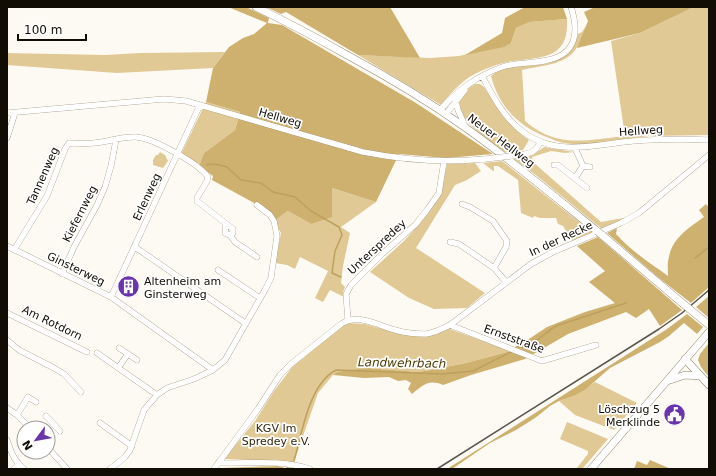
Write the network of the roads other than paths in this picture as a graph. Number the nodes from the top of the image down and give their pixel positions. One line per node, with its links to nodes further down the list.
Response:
1 (256, 7): 7 (main road, Neuer Hellweg)
2 (571, 7): 3 (street)
3 (482, 76): 4 (street); 14 (street, Hellweg)
4 (470, 83): 5 (street); 7 (street)
5 (456, 101): 7 (street); 10 (street)
6 (200, 105): 9 (street, Hellweg); 16 (street, Erlenweg); 18 (street, Hellweg)
7 (443, 112): 10 (main road, Neuer Hellweg)
8 (7, 113): 9 (street, Hellweg)
9 (15, 113): 11 (street)
10 (467, 128): 41 (main road, Neuer Hellweg, bridge)
11 (7, 138)
12 (116, 140): 16 (street, Tannenweg); 29 (street, Tannenweg); 33 (street, Kiefernweg)
13 (709, 140): 15 (street, Hellweg)
14 (540, 142): 15 (street, Hellweg); 18 (street, Hellweg, bridge)
15 (575, 148): 20 (street)
16 (177, 154): 28 (street, Erlenweg); 30 (street, Tannenweg)
17 (709, 154): 34 (street, In der Recke)
18 (444, 161): 38 (street, Unterspredey)
19 (554, 165): 22 (street)
20 (583, 166): 21 (street); 22 (street)
21 (590, 167)
22 (575, 178): 23 (street)
23 (587, 188)
24 (462, 204): 31 (street)
25 (257, 205): 36 (street)
26 (450, 242): 31 (street)
27 (7, 246): 29 (street, Ginsterweg)
28 (135, 247): 35 (street, Erlenweg); 39 (street)
29 (14, 250): 33 (street, Ginsterweg)
30 (257, 258)
31 (494, 268): 34 (street)
32 (218, 270): 36 (street)
33 (62, 274): 35 (street, Ginsterweg)
34 (506, 282): 40 (street, In der Recke)
35 (111, 297): 52 (street, Ginsterweg)
36 (260, 298): 39 (street)
37 (7, 313): 46 (street, Am Rotdorn)
38 (348, 320): 40 (street, In der Recke); 70 (street)
39 (245, 323): 52 (street)
40 (450, 325): 44 (street, Ernststraße)
41 (709, 325)
42 (709, 332): 49 (main road)
43 (7, 340): 56 (street)
44 (596, 345)
45 (119, 348): 48 (street)
46 (88, 352)
47 (97, 353): 51 (street)
48 (128, 354): 50 (street); 51 (street)
49 (685, 359): 53 (main road); 54 (main road)
50 (137, 360)
51 (118, 368): 57 (street)
52 (213, 370): 57 (street)
53 (700, 376): 54 (main road); 55 (main road)
54 (667, 381): 78 (main road)
55 (709, 385)
56 (81, 392)
57 (157, 395): 68 (street)
58 (36, 402): 60 (street)
59 (7, 408): 60 (street)
60 (17, 415): 62 (street)
61 (46, 416): 63 (street)
62 (22, 420)
63 (50, 420)
64 (100, 423): 68 (street)
65 (56, 426): 66 (street)
66 (60, 431)
67 (7, 440): 71 (street)
68 (132, 446): 75 (street)
69 (56, 457): 74 (street)
70 (218, 463): 76 (street); 77 (street)
71 (19, 465): 72 (street); 73 (street)
72 (14, 469)
73 (24, 469)
74 (67, 469)
75 (110, 469)
76 (214, 469)
77 (310, 469)
78 (591, 469)

